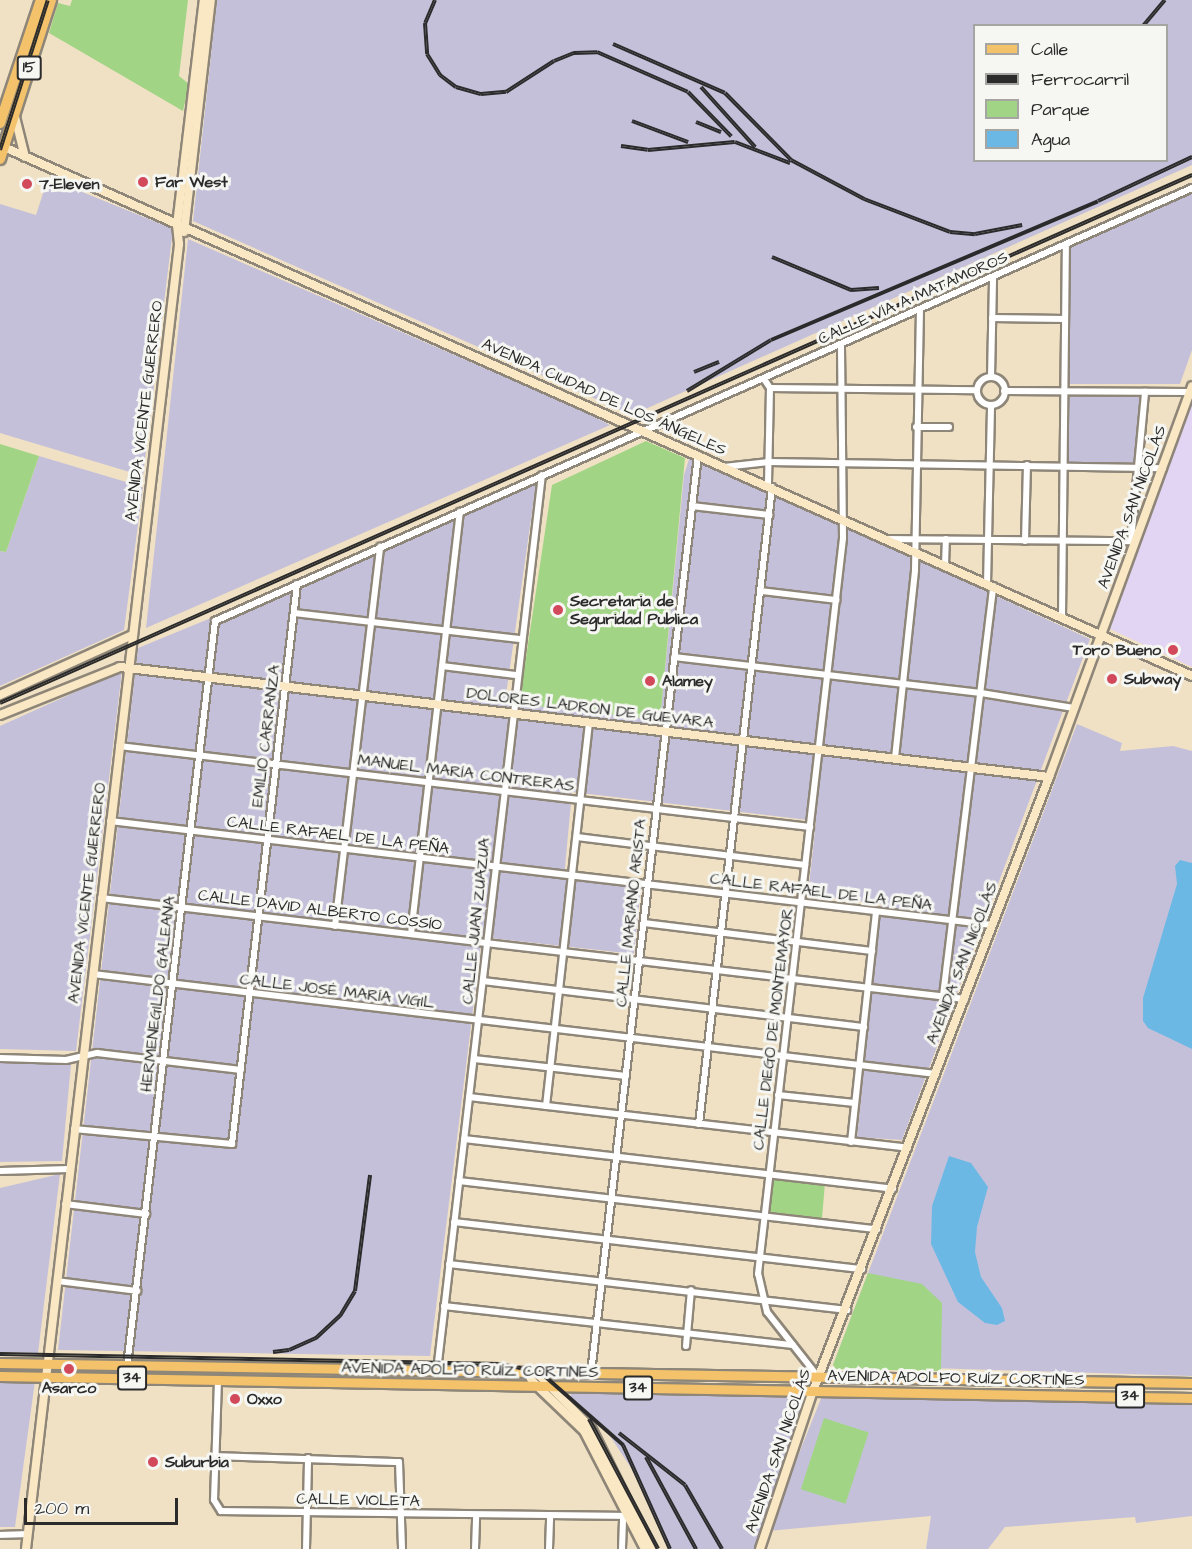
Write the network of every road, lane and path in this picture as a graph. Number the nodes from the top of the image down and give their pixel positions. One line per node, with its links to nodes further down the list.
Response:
1 (40, 0): 6 (highway, 15)
2 (51, 0): 5 (highway, 15)
3 (204, 0): 11 (street, AVENIDA VICENTE GUERRERO)
4 (211, 0): 13 (street, AVENIDA VICENTE GUERRERO)
5 (14, 115): 7 (highway, 15); 8 (street)
6 (0, 123)
7 (2, 147): 8 (street, AVENIDA CIUDAD DE LOS ÁNGELES); 9 (highway)
8 (25, 157): 12 (street, AVENIDA CIUDAD DE LOS ÁNGELES)
9 (0, 159)
10 (1192, 188): 14 (street, CALLE VÍA A MATAMOROS)
11 (179, 206): 12 (street); 13 (street, AVENIDA VICENTE GUERRERO)
12 (156, 215): 13 (street, AVENIDA CIUDAD DE LOS ÁNGELES)
13 (181, 226): 33 (street, AVENIDA CIUDAD DE LOS ÁNGELES); 69 (street, AVENIDA VICENTE GUERRERO)
14 (1066, 245): 15 (street, CALLE VÍA A MATAMOROS); 18 (street)
15 (993, 278): 16 (street, CALLE VÍA A MATAMOROS); 17 (street)
16 (920, 310): 19 (street, CALLE VÍA A MATAMOROS); 25 (street)
17 (992, 318): 18 (street); 20 (street)
18 (1065, 319): 28 (street)
19 (841, 344): 21 (street, CALLE VÍA A MATAMOROS); 23 (street, CALLE DIEGO DE MONTEMAYOR)
20 (991, 377): 26 (street); 27 (street)
21 (764, 379): 22 (street); 33 (street, CALLE VÍA A MATAMOROS)
22 (770, 388): 23 (street); 35 (street)
23 (843, 389): 25 (street); 36 (street, CALLE DIEGO DE MONTEMAYOR)
24 (1191, 389): 29 (street); 43 (street, AVENIDA SAN NICOLÁS)
25 (917, 390): 26 (street); 32 (street)
26 (977, 390): 30 (street)
27 (1004, 391): 28 (street); 30 (street)
28 (1064, 392): 29 (street); 40 (street)
29 (1145, 392): 42 (street)
30 (991, 405): 38 (street)
31 (949, 427): 32 (street)
32 (916, 428): 37 (street)
33 (643, 431): 34 (street, AVENIDA CIUDAD DE LOS ÁNGELES); 44 (street, CALLE VÍA A MATAMOROS)
34 (698, 455): 41 (street, AVENIDA CIUDAD DE LOS ÁNGELES); 46 (street, CALLE MARIANO ARISTA)
35 (769, 462): 36 (street); 41 (street); 45 (street)
36 (842, 463): 37 (street); 49 (street, CALLE DIEGO DE MONTEMAYOR)
37 (915, 464): 38 (street); 50 (street)
38 (990, 464): 39 (street); 53 (street)
39 (1027, 465): 40 (street); 54 (street)
40 (1062, 465): 42 (street); 56 (street)
41 (724, 467): 45 (street, AVENIDA CIUDAD DE LOS ÁNGELES)
42 (1138, 467): 43 (street); 55 (street)
43 (1163, 468): 55 (street, AVENIDA SAN NICOLÁS)
44 (542, 475): 47 (street, CALLE VÍA A MATAMOROS); 71 (street, CALLE JUAN ZUAZUA)
45 (770, 486): 48 (street); 49 (street, AVENIDA CIUDAD DE LOS ÁNGELES)
46 (692, 506): 48 (street); 72 (street, CALLE MARIANO ARISTA)
47 (460, 512): 57 (street, CALLE VÍA A MATAMOROS); 68 (street)
48 (769, 515): 62 (street)
49 (843, 520): 51 (street, AVENIDA CIUDAD DE LOS ÁNGELES); 63 (street, CALLE DIEGO DE MONTEMAYOR)
50 (915, 538): 51 (street); 52 (street); 58 (street)
51 (887, 539): 58 (street, AVENIDA CIUDAD DE LOS ÁNGELES)
52 (946, 539): 53 (street); 59 (street)
53 (989, 540): 54 (street); 61 (street)
54 (1025, 541): 56 (street)
55 (1133, 541): 56 (street); 70 (street, AVENIDA SAN NICOLÁS)
56 (1062, 542): 65 (street)
57 (380, 547): 60 (street, CALLE VÍA A MATAMOROS); 66 (street)
58 (914, 551): 59 (street, AVENIDA CIUDAD DE LOS ÁNGELES); 80 (street)
59 (945, 565): 61 (street, AVENIDA CIUDAD DE LOS ÁNGELES)
60 (297, 584): 64 (street, EMILIO CARRANZA); 67 (street, CALLE VÍA A MATAMOROS)
61 (990, 585): 65 (street, AVENIDA CIUDAD DE LOS ÁNGELES); 82 (street)
62 (761, 591): 63 (street); 74 (street)
63 (836, 600): 77 (street, CALLE DIEGO DE MONTEMAYOR)
64 (294, 614): 66 (street); 81 (street, EMILIO CARRANZA)
65 (1062, 617): 70 (street, AVENIDA CIUDAD DE LOS ÁNGELES)
66 (371, 623): 68 (street); 84 (street)
67 (214, 624): 79 (street, HERMENEGILDO GALEANA)
68 (445, 631): 71 (street); 73 (street)
69 (132, 635): 75 (street, AVENIDA VICENTE GUERRERO); 83 (street)
70 (1101, 635): 78 (street, AVENIDA CIUDAD DE LOS ÁNGELES); 86 (street, AVENIDA SAN NICOLÁS)
71 (520, 639): 76 (street, CALLE JUAN ZUAZUA)
72 (674, 657): 74 (street); 90 (street, CALLE MARIANO ARISTA)
73 (442, 666): 76 (street); 85 (street)
74 (751, 666): 77 (street); 91 (street)
75 (129, 667): 79 (street, DOLORES LADRÒN DE GUEVARA); 88 (street, DOLORES LADRÒN DE GUEVARA); 92 (street, AVENIDA VICENTE GUERRERO)
76 (515, 675): 87 (street, CALLE JUAN ZUAZUA)
77 (828, 675): 80 (street); 93 (street, CALLE DIEGO DE MONTEMAYOR)
78 (1192, 676)
79 (207, 677): 81 (street, DOLORES LADRÒN DE GUEVARA); 94 (street, HERMENEGILDO GALEANA)
80 (904, 683): 82 (street); 95 (street)
81 (285, 687): 84 (street, DOLORES LADRÒN DE GUEVARA); 96 (street, EMILIO CARRANZA)
82 (981, 693): 86 (street); 97 (street)
83 (0, 695)
84 (361, 696): 85 (street, DOLORES LADRÒN DE GUEVARA); 98 (street)
85 (438, 705): 87 (street, DOLORES LADRÒN DE GUEVARA); 100 (street)
86 (1074, 708): 99 (street, AVENIDA SAN NICOLÁS)
87 (511, 714): 89 (street, DOLORES LADRÒN DE GUEVARA); 101 (street, CALLE JUAN ZUAZUA)
88 (0, 715)
89 (589, 723): 90 (street, DOLORES LADRÒN DE GUEVARA); 102 (street)
90 (666, 732): 91 (street, DOLORES LADRÒN DE GUEVARA); 103 (street, CALLE MARIANO ARISTA)
91 (743, 740): 93 (street, DOLORES LADRÒN DE GUEVARA); 104 (street)
92 (119, 746): 94 (street, MANUEL MARÍA CONTRERAS); 105 (street, AVENIDA VICENTE GUERRERO)
93 (820, 749): 95 (street, DOLORES LADRÒN DE GUEVARA); 106 (street, CALLE DIEGO DE MONTEMAYOR)
94 (199, 756): 96 (street, MANUEL MARÍA CONTRERAS); 107 (street, HERMENEGILDO GALEANA)
95 (895, 758): 97 (street, DOLORES LADRÒN DE GUEVARA)
96 (276, 765): 98 (street, MANUEL MARÍA CONTRERAS); 109 (street, EMILIO CARRANZA)
97 (971, 767): 99 (street, DOLORES LADRÒN DE GUEVARA); 124 (street)
98 (352, 774): 100 (street, MANUEL MARÍA CONTRERAS); 111 (street)
99 (1049, 777): 126 (street, AVENIDA SAN NICOLÁS)
100 (428, 783): 101 (street, MANUEL MARÍA CONTRERAS); 113 (street)
101 (504, 792): 102 (street, MANUEL MARÍA CONTRERAS); 115 (street, CALLE JUAN ZUAZUA)
102 (580, 800): 103 (street, MANUEL MARÍA CONTRERAS); 108 (street)
103 (657, 808): 104 (street, MANUEL MARÍA CONTRERAS); 110 (street, CALLE MARIANO ARISTA)
104 (734, 818): 106 (street, MANUEL MARÍA CONTRERAS); 112 (street)
105 (110, 821): 107 (street, CALLE RAFAEL DE LA PEÑA); 119 (street, AVENIDA VICENTE GUERRERO)
106 (810, 827): 114 (street, CALLE DIEGO DE MONTEMAYOR)
107 (190, 831): 109 (street, CALLE RAFAEL DE LA PEÑA); 121 (street, HERMENEGILDO GALEANA)
108 (577, 837): 110 (street); 116 (street)
109 (267, 840): 111 (street, CALLE RAFAEL DE LA PEÑA); 123 (street, EMILIO CARRANZA)
110 (652, 847): 112 (street); 117 (street, CALLE MARIANO ARISTA)
111 (344, 849): 113 (street, CALLE RAFAEL DE LA PEÑA); 127 (street)
112 (730, 856): 114 (street); 118 (street)
113 (420, 857): 115 (street, CALLE RAFAEL DE LA PEÑA); 129 (street)
114 (805, 865): 120 (street, CALLE DIEGO DE MONTEMAYOR)
115 (496, 867): 116 (street, CALLE RAFAEL DE LA PEÑA); 131 (street, CALLE JUAN ZUAZUA)
116 (572, 876): 117 (street, CALLE RAFAEL DE LA PEÑA); 133 (street)
117 (649, 885): 118 (street, CALLE RAFAEL DE LA PEÑA); 125 (street, CALLE MARIANO ARISTA)
118 (726, 895): 120 (street, CALLE RAFAEL DE LA PEÑA); 128 (street)
119 (101, 898): 121 (street, CALLE DAVID ALBERTO COSSÍO); 136 (street, AVENIDA VICENTE GUERRERO)
120 (801, 903): 122 (street, CALLE RAFAEL DE LA PEÑA); 130 (street, CALLE DIEGO DE MONTEMAYOR)
121 (182, 908): 123 (street, CALLE DAVID ALBERTO COSSÍO); 139 (street, HERMENEGILDO GALEANA)
122 (876, 912): 124 (street, CALLE RAFAEL DE LA PEÑA); 132 (street)
123 (258, 917): 127 (street, CALLE DAVID ALBERTO COSSÍO); 142 (street, EMILIO CARRANZA)
124 (952, 921): 126 (street, CALLE RAFAEL DE LA PEÑA); 143 (street)
125 (644, 923): 128 (street); 134 (street, CALLE MARIANO ARISTA)
126 (992, 925): 144 (street, AVENIDA SAN NICOLÁS)
127 (335, 926): 129 (street, CALLE DAVID ALBERTO COSSÍO)
128 (721, 932): 130 (street); 135 (street)
129 (411, 934): 131 (street, CALLE DAVID ALBERTO COSSÍO)
130 (797, 941): 132 (street); 137 (street, CALLE DIEGO DE MONTEMAYOR)
131 (487, 943): 133 (street, CALLE DAVID ALBERTO COSSÍO); 138 (street, CALLE JUAN ZUAZUA)
132 (872, 951): 140 (street)
133 (563, 953): 134 (street, CALLE DAVID ALBERTO COSSÍO); 141 (street)
134 (639, 961): 135 (street, CALLE DAVID ALBERTO COSSÍO); 145 (street, CALLE MARIANO ARISTA)
135 (716, 970): 137 (street, CALLE DAVID ALBERTO COSSÍO); 146 (street)
136 (93, 975): 139 (street, CALLE JOSÉ MARÍA VIGIL); 154 (street, AVENIDA VICENTE GUERRERO)
137 (792, 979): 140 (street, CALLE DAVID ALBERTO COSSÍO); 147 (street, CALLE DIEGO DE MONTEMAYOR)
138 (483, 981): 141 (street); 148 (street, CALLE JUAN ZUAZUA)
139 (173, 984): 142 (street, CALLE JOSÉ MARÍA VIGIL); 157 (street, HERMENEGILDO GALEANA)
140 (868, 988): 143 (street, CALLE DAVID ALBERTO COSSÍO); 149 (street)
141 (559, 990): 145 (street); 150 (street)
142 (249, 994): 148 (street, CALLE JOSÉ MARÍA VIGIL); 160 (street, EMILIO CARRANZA)
143 (943, 996): 144 (street, CALLE DAVID ALBERTO COSSÍO)
144 (965, 999): 161 (street, AVENIDA SAN NICOLÁS)
145 (635, 1000): 146 (street); 151 (street, CALLE MARIANO ARISTA)
146 (712, 1010): 147 (street); 152 (street)
147 (788, 1018): 149 (street); 153 (street, CALLE DIEGO DE MONTEMAYOR)
148 (478, 1021): 150 (street, CALLE JOSÉ MARÍA VIGIL); 156 (street, CALLE JUAN ZUAZUA)
149 (864, 1027): 158 (street)
150 (554, 1029): 151 (street, CALLE JOSÉ MARÍA VIGIL); 159 (street)
151 (631, 1037): 152 (street, CALLE JOSÉ MARÍA VIGIL); 162 (street, CALLE MARIANO ARISTA)
152 (708, 1047): 153 (street, CALLE JOSÉ MARÍA VIGIL); 168 (street)
153 (783, 1055): 158 (street, CALLE JOSÉ MARÍA VIGIL); 163 (street, CALLE DIEGO DE MONTEMAYOR)
154 (83, 1056): 155 (street); 157 (street); 169 (street, AVENIDA VICENTE GUERRERO)
155 (0, 1058)
156 (474, 1059): 159 (street); 164 (street, CALLE JUAN ZUAZUA)
157 (164, 1061): 160 (street); 171 (street, HERMENEGILDO GALEANA)
158 (859, 1065): 161 (street, CALLE JOSÉ MARÍA VIGIL); 165 (street)
159 (550, 1068): 162 (street); 166 (street)
160 (241, 1070): 171 (street, EMILIO CARRANZA)
161 (936, 1074): 174 (street, AVENIDA SAN NICOLÁS)
162 (626, 1076): 167 (street, CALLE MARIANO ARISTA)
163 (778, 1095): 165 (street); 170 (street, CALLE DIEGO DE MONTEMAYOR)
164 (469, 1097): 166 (street); 172 (street, CALLE JUAN ZUAZUA)
165 (855, 1103): 173 (street)
166 (546, 1106): 167 (street)
167 (621, 1115): 168 (street); 175 (street, CALLE MARIANO ARISTA)
168 (699, 1124): 170 (street)
169 (74, 1129): 171 (street); 176 (street, AVENIDA VICENTE GUERRERO)
170 (774, 1132): 173 (street); 178 (street, CALLE DIEGO DE MONTEMAYOR)
171 (155, 1138): 183 (street, HERMENEGILDO GALEANA)
172 (464, 1139): 175 (street); 179 (street, CALLE JUAN ZUAZUA)
173 (850, 1142): 174 (street)
174 (908, 1148): 180 (street, AVENIDA SAN NICOLÁS)
175 (616, 1157): 178 (street); 181 (street, CALLE MARIANO ARISTA)
176 (69, 1169): 177 (street); 182 (street, AVENIDA VICENTE GUERRERO)
177 (0, 1170)
178 (769, 1175): 180 (street); 184 (street, CALLE DIEGO DE MONTEMAYOR)
179 (459, 1181): 181 (street); 185 (street, CALLE JUAN ZUAZUA)
180 (893, 1189): 186 (street, AVENIDA SAN NICOLÁS)
181 (612, 1199): 184 (street); 187 (street, CALLE MARIANO ARISTA)
182 (65, 1204): 183 (street); 192 (street, AVENIDA VICENTE GUERRERO)
183 (146, 1214): 194 (street, HERMENEGILDO GALEANA)
184 (764, 1216): 186 (street); 188 (street, CALLE DIEGO DE MONTEMAYOR)
185 (454, 1222): 187 (street); 189 (street, CALLE JUAN ZUAZUA)
186 (877, 1229): 190 (street, AVENIDA SAN NICOLÁS)
187 (607, 1240): 188 (street); 191 (street, CALLE MARIANO ARISTA)
188 (759, 1257): 190 (street); 195 (street, CALLE DIEGO DE MONTEMAYOR)
189 (449, 1264): 191 (street); 196 (street, CALLE JUAN ZUAZUA)
190 (862, 1269): 197 (street, AVENIDA SAN NICOLÁS)
191 (602, 1280): 193 (street); 198 (street, CALLE MARIANO ARISTA)
192 (57, 1281): 194 (street); 203 (street, AVENIDA VICENTE GUERRERO)
193 (691, 1290): 195 (street); 199 (street)
194 (137, 1291): 204 (street, HERMENEGILDO GALEANA)
195 (762, 1300): 197 (street); 200 (street)
196 (444, 1306): 198 (street); 205 (street, CALLE JUAN ZUAZUA)
197 (847, 1310): 212 (street, AVENIDA SAN NICOLÁS)
198 (597, 1323): 199 (street); 208 (street, CALLE MARIANO ARISTA)
199 (687, 1333): 200 (street); 201 (street)
200 (793, 1345): 212 (street)
201 (686, 1346)
202 (0, 1363): 203 (main road, AVENIDA ADOLFO RUÍZ CORTINES / 34)
203 (47, 1364): 204 (main road, AVENIDA ADOLFO RUÍZ CORTINES / 34); 211 (street, AVENIDA VICENTE GUERRERO)
204 (127, 1366): 205 (main road, AVENIDA ADOLFO RUÍZ CORTINES / 34)
205 (437, 1371): 206 (main road, AVENIDA ADOLFO RUÍZ CORTINES / 34)
206 (484, 1371): 207 (main road, AVENIDA ADOLFO RUÍZ CORTINES / 34); 215 (main road)
207 (532, 1372): 208 (main road, AVENIDA ADOLFO RUÍZ CORTINES / 34); 216 (street); 217 (street)
208 (591, 1373): 209 (main road, AVENIDA ADOLFO RUÍZ CORTINES / 34)
209 (619, 1374): 212 (main road, AVENIDA ADOLFO RUÍZ CORTINES / 34); 218 (main road)
210 (0, 1376): 211 (main road, AVENIDA ADOLFO RUÍZ CORTINES / 34)
211 (46, 1376): 213 (main road, AVENIDA ADOLFO RUÍZ CORTINES / 34); 228 (street, AVENIDA VICENTE GUERRERO)
212 (819, 1378): 214 (main road, AVENIDA ADOLFO RUÍZ CORTINES / 34); 219 (street, AVENIDA SAN NICOLÁS)
213 (218, 1380): 215 (main road, AVENIDA ADOLFO RUÍZ CORTINES / 34); 221 (street, CALLE VIOLETA)
214 (1192, 1383)
215 (485, 1385): 216 (main road, AVENIDA ADOLFO RUÍZ CORTINES / 34)
216 (536, 1385): 217 (main road, AVENIDA ADOLFO RUÍZ CORTINES / 34); 227 (street)
217 (547, 1385): 218 (main road, AVENIDA ADOLFO RUÍZ CORTINES / 34); 237 (street)
218 (618, 1388): 219 (main road, AVENIDA ADOLFO RUÍZ CORTINES / 34)
219 (813, 1391): 220 (main road, AVENIDA ADOLFO RUÍZ CORTINES / 34); 238 (street, AVENIDA SAN NICOLÁS)
220 (1192, 1398)
221 (216, 1456): 222 (street); 223 (street, CALLE VIOLETA)
222 (308, 1458): 223 (street); 224 (street)
223 (307, 1513): 224 (street, CALLE VIOLETA); 231 (street)
224 (403, 1515): 225 (street, CALLE VIOLETA); 232 (street)
225 (476, 1516): 226 (street, CALLE VIOLETA); 233 (street)
226 (550, 1517): 227 (street, CALLE VIOLETA); 234 (street)
227 (625, 1517): 235 (street); 236 (street)
228 (27, 1534): 229 (street); 230 (street, AVENIDA VICENTE GUERRERO)
229 (0, 1535)
230 (26, 1549)
231 (306, 1549)
232 (402, 1549)
233 (476, 1549)
234 (549, 1549)
235 (622, 1549)
236 (645, 1549)
237 (651, 1549)
238 (760, 1549)

